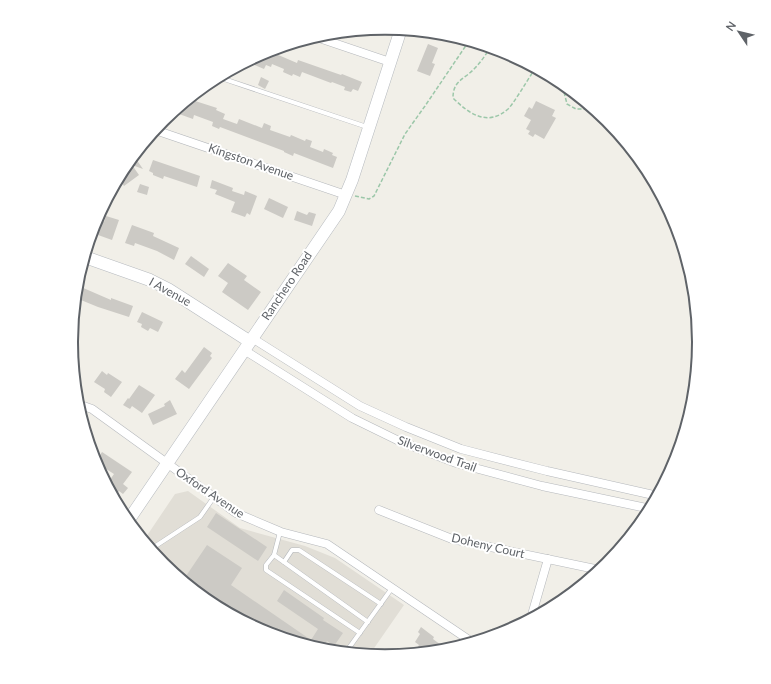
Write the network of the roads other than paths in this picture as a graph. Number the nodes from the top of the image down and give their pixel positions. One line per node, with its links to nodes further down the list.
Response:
1 (399, 36): 3 (main road, Ranchero Road)
2 (329, 41): 3 (street)
3 (390, 62): 5 (main road, Ranchero Road)
4 (226, 80): 5 (lane)
5 (370, 128): 7 (main road, Ranchero Road)
6 (162, 132): 7 (street, Kingston Avenue)
7 (346, 195): 9 (main road, Ranchero Road)
8 (90, 259): 9 (main road, I Avenue)
9 (248, 343): 11 (main road, Ranchero Road); 12 (street, Silverwood Trail); 14 (street, Silverwood Trail)
10 (85, 407): 11 (street, Oxford Avenue)
11 (166, 463): 13 (street, Oxford Avenue); 16 (main road, Ranchero Road)
12 (652, 495)
13 (214, 498): 17 (street, Oxford Avenue); 18 (lane)
14 (644, 508)
15 (379, 510): 20 (street, Doheny Court)
16 (132, 515)
17 (280, 531): 19 (lane); 23 (street, Oxford Avenue)
18 (156, 546)
19 (274, 555): 21 (lane); 27 (lane)
20 (548, 559): 22 (street, Doheny Court); 25 (street)
21 (284, 562): 24 (lane); 26 (lane)
22 (593, 568)
23 (392, 588): 24 (lane); 28 (street, Oxford Avenue)
24 (381, 604): 26 (lane)
25 (533, 611)
26 (368, 622): 27 (lane)
27 (360, 633): 29 (lane)
28 (465, 639)
29 (350, 647)

